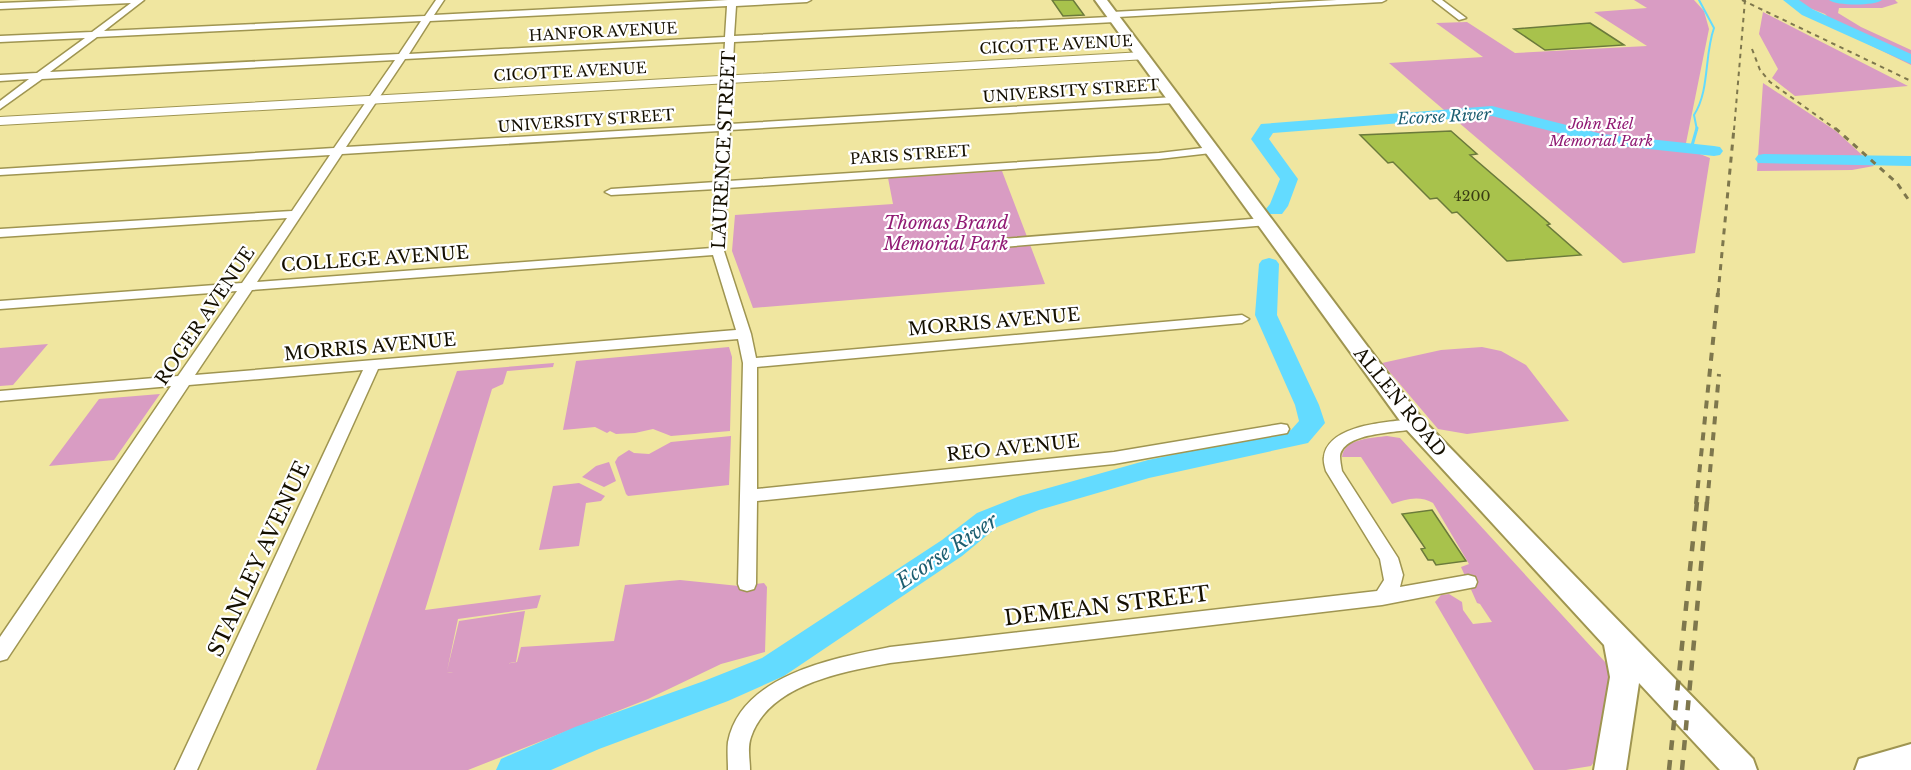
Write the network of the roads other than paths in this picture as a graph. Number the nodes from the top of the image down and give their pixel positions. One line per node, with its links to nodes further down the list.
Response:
1 (140, 0): 8 (street); 12 (street)
2 (440, 0): 11 (street, ROGER AVENUE)
3 (807, 0): 7 (street)
4 (1101, 0): 9 (main road, ALLEN ROAD)
5 (1382, 0): 9 (street, HANFOR AVENUE)
6 (1437, 0): 10 (street)
7 (732, 2): 11 (street); 14 (street, LAURENCE STREET)
8 (0, 6)
9 (1114, 17): 14 (street, HANFOR AVENUE); 15 (main road, ALLEN ROAD)
10 (1462, 18)
11 (427, 19): 12 (street); 16 (street, ROGER AVENUE)
12 (94, 35): 13 (street); 17 (street)
13 (0, 39)
14 (730, 39): 16 (street, HANFOR AVENUE); 19 (street, LAURENCE STREET)
15 (1143, 56): 19 (street, CICOTTE AVENUE); 21 (main road, ALLEN ROAD)
16 (402, 57): 17 (street, HANFOR AVENUE); 20 (street, ROGER AVENUE)
17 (40, 76): 18 (street, HANFOR AVENUE); 22 (street)
18 (0, 78)
19 (727, 80): 20 (street, CICOTTE AVENUE); 24 (street, LAURENCE STREET)
20 (372, 100): 23 (street, CICOTTE AVENUE); 26 (street, ROGER AVENUE)
21 (1174, 100): 24 (street, UNIVERSITY STREET); 25 (main road, ALLEN ROAD)
22 (0, 106)
23 (0, 121)
24 (724, 128): 26 (street, UNIVERSITY STREET); 28 (street, LAURENCE STREET)
25 (1211, 150): 28 (street, PARIS STREET); 31 (main road, ALLEN ROAD)
26 (337, 152): 27 (street, UNIVERSITY STREET); 30 (street, ROGER AVENUE)
27 (0, 172)
28 (722, 183): 29 (street, PARIS STREET); 34 (street, LAURENCE STREET)
29 (611, 192)
30 (296, 213): 32 (street); 35 (street, ROGER AVENUE)
31 (1264, 222): 33 (street); 43 (main road, ALLEN ROAD)
32 (0, 233)
33 (1002, 243)
34 (718, 251): 35 (street, COLLEGE AVENUE); 38 (street, LAURENCE STREET)
35 (248, 286): 36 (street, COLLEGE AVENUE); 41 (street, ROGER AVENUE)
36 (0, 305)
37 (1242, 319): 39 (street, MORRIS AVENUE)
38 (744, 334): 39 (street, LAURENCE STREET); 40 (street, MORRIS AVENUE)
39 (750, 363): 45 (street, LAURENCE STREET)
40 (372, 366): 41 (street, MORRIS AVENUE); 52 (street, STANLEY AVENUE)
41 (185, 380): 42 (street, MORRIS AVENUE); 50 (street, ROGER AVENUE)
42 (0, 396)
43 (1414, 424): 48 (street); 49 (main road, ALLEN ROAD)
44 (1281, 429): 45 (street, REO AVENUE)
45 (748, 496): 47 (street, LAURENCE STREET)
46 (1467, 582): 48 (street, DEMEAN STREET)
47 (747, 584)
48 (1382, 598): 53 (street, DEMEAN STREET)
49 (1618, 641): 54 (main road); 55 (main road, ALLEN ROAD)
50 (0, 652)
51 (1911, 759): 56 (main road)
52 (186, 770)
53 (740, 770)
54 (1610, 770)
55 (1741, 770)
56 (1871, 770)

